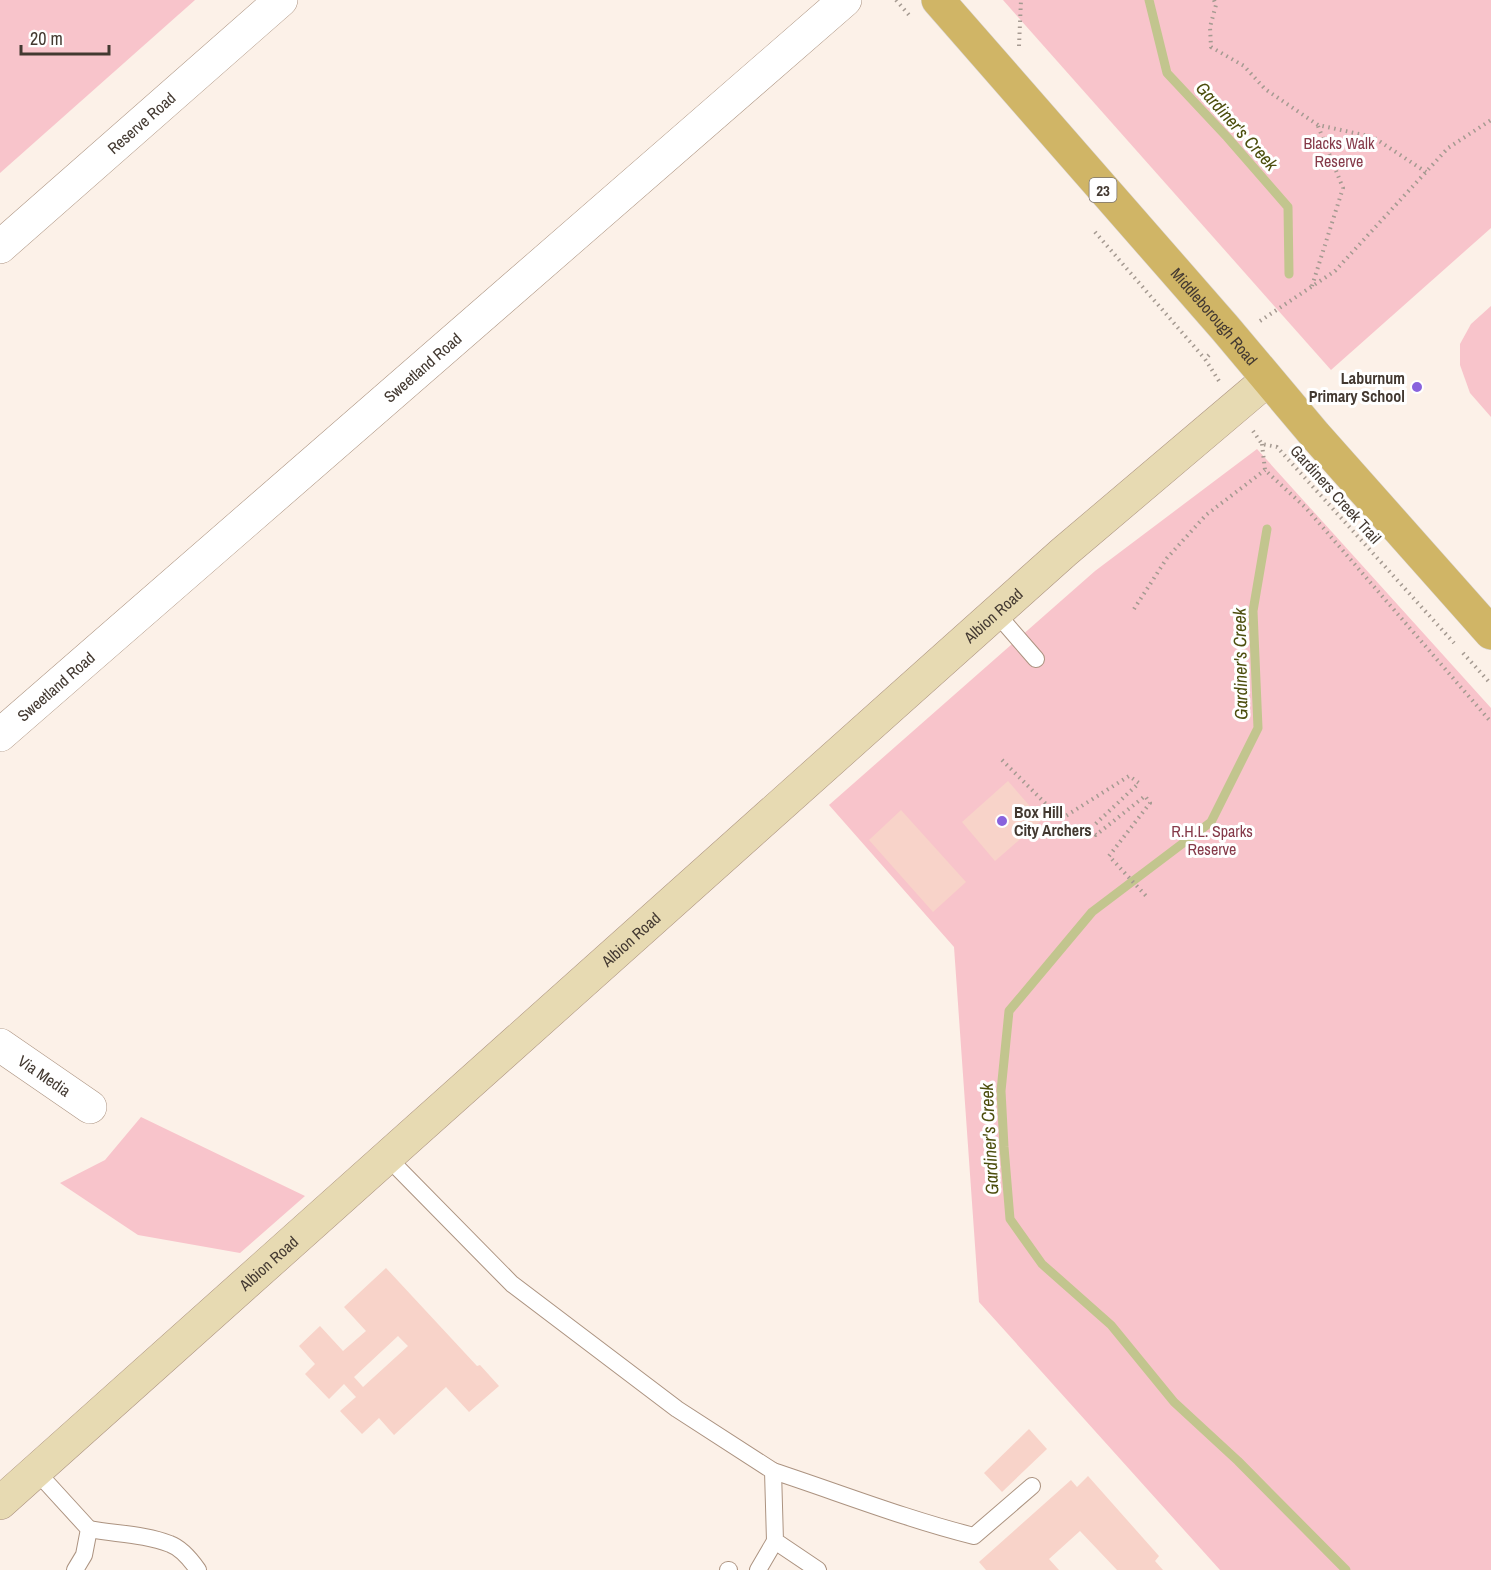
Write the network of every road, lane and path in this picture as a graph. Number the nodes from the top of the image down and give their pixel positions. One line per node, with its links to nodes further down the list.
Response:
1 (281, 0): 8 (street, Reserve Road)
2 (844, 0): 21 (street, Sweetland Road)
3 (938, 0): 10 (main road, Middleborough Road / 23)
4 (1214, 0): 6 (path)
5 (1491, 120): 7 (path, Gardiners Creek Trail)
6 (1318, 125): 7 (path); 9 (path)
7 (1426, 172): 9 (path, Gardiners Creek Trail)
8 (0, 247)
9 (1312, 287): 10 (path, Gardiners Creek Trail)
10 (1234, 339): 11 (main road, Middleborough Road / 23); 12 (path, Gardiners Creek Trail)
11 (1267, 380): 12 (street, Albion Road); 17 (main road, Middleborough Road / 23)
12 (1235, 407): 13 (path, Gardiners Creek Trail); 16 (street, Albion Road)
13 (1262, 444): 14 (path); 19 (path, Gardiners Creek Trail)
14 (1264, 470): 15 (path); 20 (path)
15 (1134, 609)
16 (997, 614): 18 (lane); 26 (street, Albion Road)
17 (1491, 633)
18 (1036, 658)
19 (1491, 684)
20 (1491, 722)
21 (0, 735)
22 (1002, 760): 23 (path)
23 (1148, 897)
24 (0, 1045): 25 (street, Via Media)
25 (90, 1107)
26 (387, 1158): 27 (street, Albion Road); 28 (lane)
27 (36, 1471): 30 (street, Albion Road); 31 (lane)
28 (773, 1472): 29 (lane); 32 (lane)
29 (1032, 1486)
30 (0, 1503)
31 (89, 1529): 33 (lane); 34 (lane)
32 (775, 1541): 35 (lane); 36 (lane)
33 (75, 1570)
34 (198, 1570)
35 (758, 1570)
36 (818, 1570)

